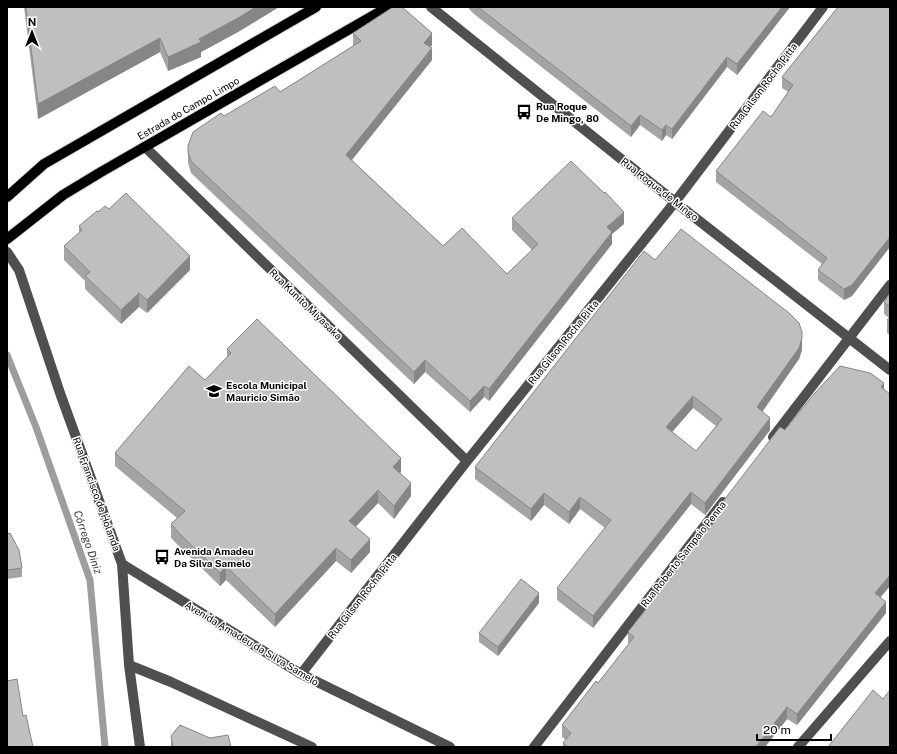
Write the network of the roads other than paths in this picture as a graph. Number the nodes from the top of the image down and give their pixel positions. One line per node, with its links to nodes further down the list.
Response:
1 (316, 7): 6 (main road)
2 (388, 7): 5 (main road, Estrada do Campo Limpo)
3 (431, 7): 7 (street, Rua Roque de Mingo)
4 (823, 7): 7 (street, Rua Gilson Rocha Pitta)
5 (145, 147): 8 (main road, Estrada do Campo Limpo); 14 (street, Rua Kunito Miyasaka)
6 (7, 197)
7 (675, 202): 11 (street, Rua Roque de Mingo); 14 (street, Rua Gilson Rocha Pitta)
8 (7, 239)
9 (7, 252): 16 (street, Rua Francisco de Holanda)
10 (890, 285): 11 (street)
11 (849, 338): 12 (street, Rua Roque de Mingo); 13 (street)
12 (890, 370)
13 (766, 445)
14 (467, 461): 19 (street, Rua Gilson Rocha Pitta)
15 (728, 496): 23 (street, Rua Roberto Sampaio Penna)
16 (122, 564): 18 (street, Rua Francisco de Holanda); 19 (street, Avenida Amadeu da Silva Samelo)
17 (890, 642): 24 (street)
18 (129, 665): 21 (street, Rua Francisco de Holanda); 22 (street)
19 (301, 674): 20 (street, Avenida Amadeu da Silva Samelo)
20 (445, 746)
21 (140, 747)
22 (312, 747)
23 (534, 747)
24 (798, 747)

